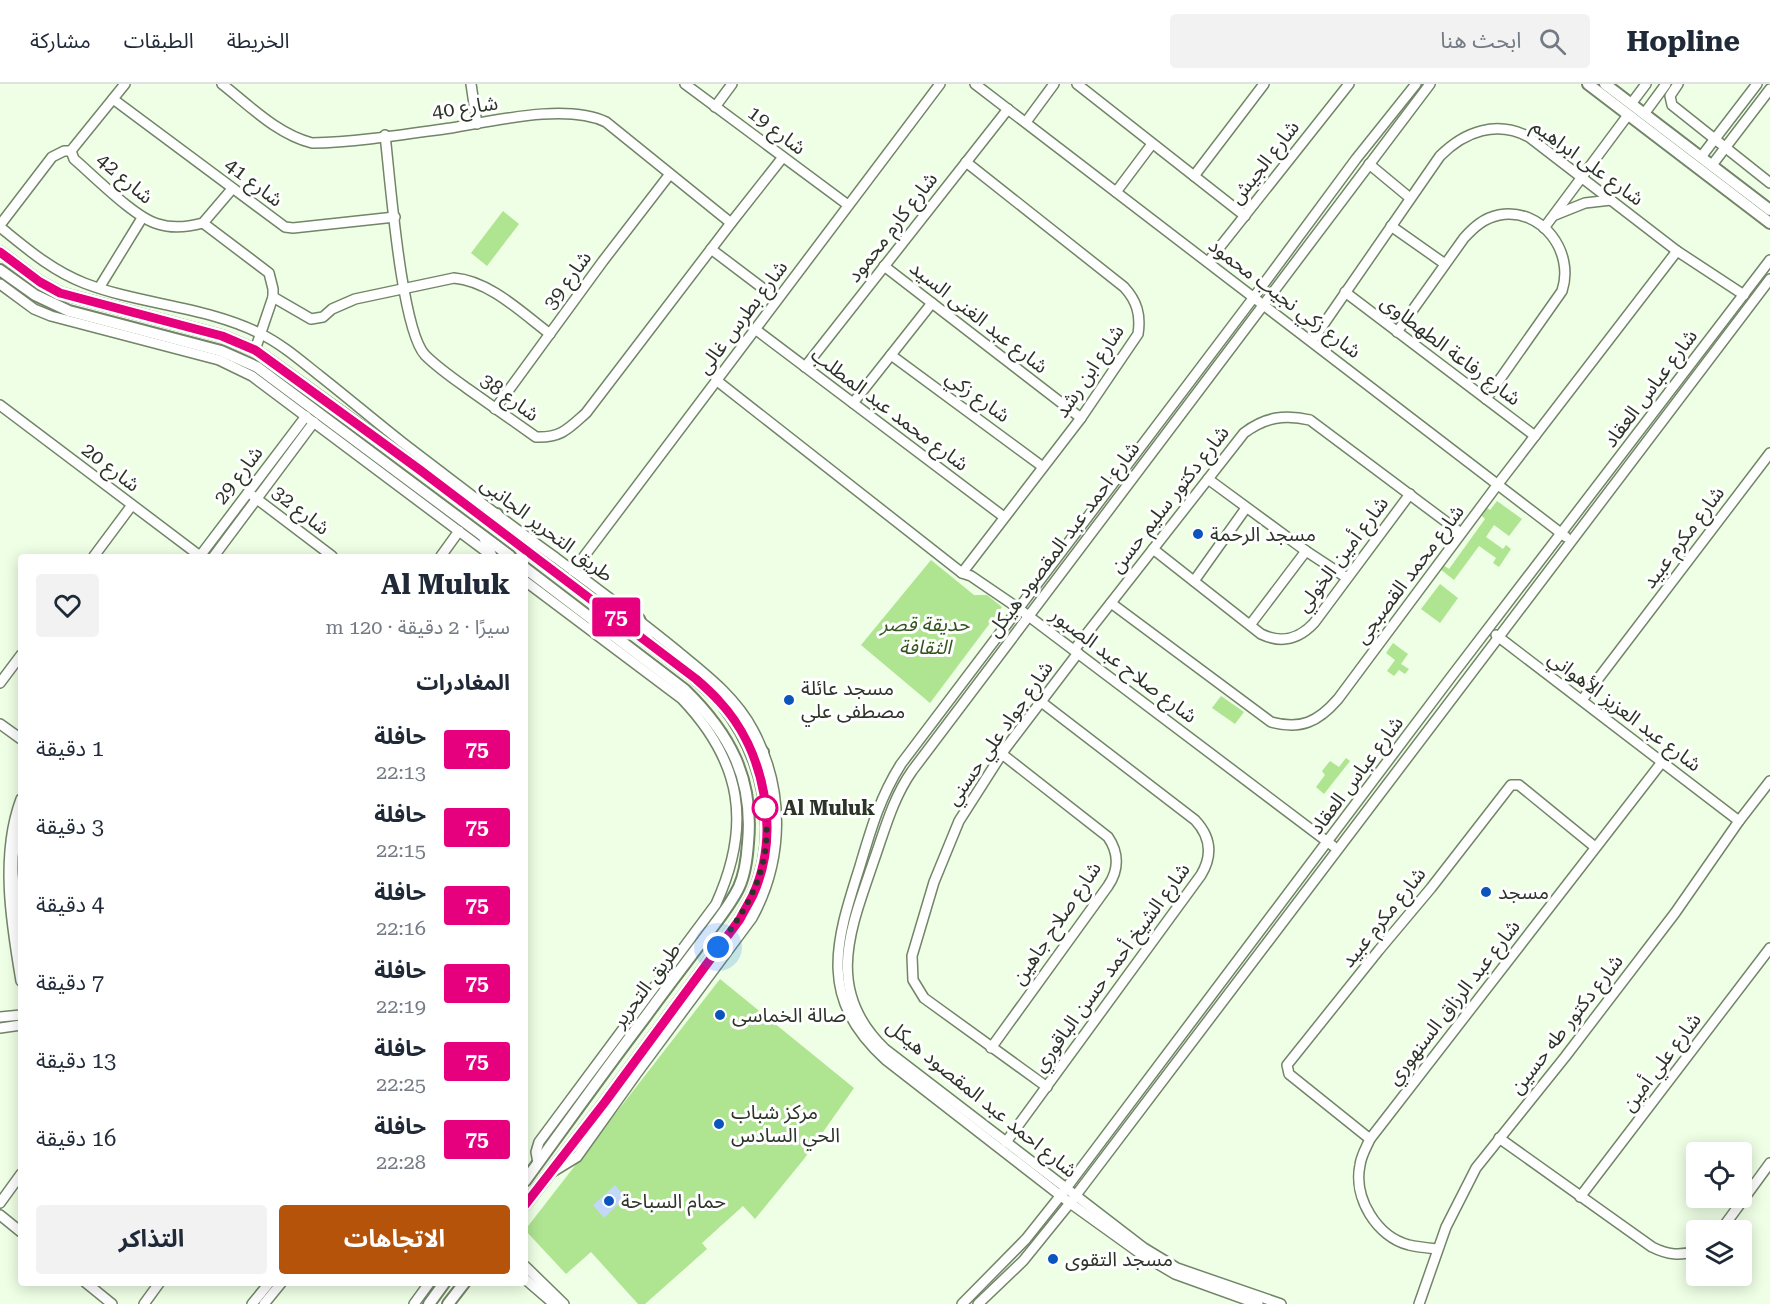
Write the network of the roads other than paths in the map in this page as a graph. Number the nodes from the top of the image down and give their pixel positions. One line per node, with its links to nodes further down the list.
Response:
1 (125, 84): 21 (street, شارع 42)
2 (222, 84): 28 (street, شارع 40)
3 (471, 84): 27 (street)
4 (685, 84): 22 (street, شارع 19)
5 (732, 84): 22 (street)
6 (940, 84): 46 (street, شارع بطرس غالى)
7 (975, 84): 23 (street, شارع زكي نجيب محمود)
8 (1054, 84): 26 (street)
9 (1077, 84): 30 (street)
10 (1264, 84): 39 (street)
11 (1349, 84): 48 (street, شارع الجيش)
12 (1416, 84): 73 (street, شارع احمد عبد المقصود هيكل)
13 (1430, 84): 36 (street, شارع احمد عبد المقصود هيكل)
14 (1588, 84): 24 (street)
15 (1605, 84): 24 (street)
16 (1646, 84): 24 (street)
17 (1666, 84): 25 (street)
18 (1678, 84): 29 (street)
19 (1757, 84): 29 (street)
20 (1769, 93): 31 (street)
21 (113, 99): 32 (street, شارع 42); 42 (street, شارع 41)
22 (715, 107): 33 (street, شارع 19)
23 (1008, 109): 26 (street, شارع زكي نجيب محمود); 35 (street, شارع كارم محمود)
24 (1629, 109): 25 (street); 40 (street); 54 (street)
25 (1644, 114): 34 (street)
26 (1026, 122): 43 (street, شارع زكي نجيب محمود)
27 (477, 124): 28 (street, شارع 40); 38 (street, شارع 40)
28 (385, 135): 50 (street, شارع 38)
29 (1714, 139): 31 (street); 34 (street)
30 (1152, 144): 39 (street); 43 (street)
31 (1725, 147): 37 (street); 41 (street)
32 (71, 151): 51 (street, شارع 42); 55 (street)
33 (783, 157): 46 (street, شارع 19); 53 (street, شارع 38)
34 (1701, 157): 37 (street)
35 (966, 162): 64 (street, شارع كارم محمود); 92 (street, شارع ابن رشد)
36 (1369, 164): 44 (street); 76 (street, شارع احمد عبد المقصود هيكل)
37 (1712, 165): 47 (street)
38 (670, 174): 53 (street, شارع 40); 80 (street, شارع 39)
39 (1194, 176): 48 (street)
40 (1582, 177): 44 (street, شارع على ابراهيم); 45 (street, شارع على ابراهيم); 49 (street)
41 (1770, 183)
42 (232, 189): 50 (street, شارع 41); 52 (street)
43 (1116, 192): 62 (street, شارع زكي نجيب محمود)
44 (1410, 198): 56 (street, شارع على ابراهيم)
45 (1611, 200): 49 (street); 59 (street, شارع على ابراهيم)
46 (848, 205): 74 (street, شارع بطرس غالى)
47 (1770, 210)
48 (1245, 216): 62 (street, شارع الجيش)
49 (1553, 216): 57 (street)
50 (395, 217): 69 (street, شارع 38)
51 (142, 218): 52 (street, شارع 42); 68 (street)
52 (203, 223): 72 (street)
53 (730, 223): 58 (street, شارع 38)
54 (1770, 223)
55 (0, 226): 68 (street, طريق التحرير الجانبى)
56 (1390, 226): 63 (street); 70 (street, شارع على ابراهيم)
57 (1544, 228): 63 (street); 88 (street)
58 (711, 249): 74 (street); 91 (street, شارع 38)
59 (1677, 251): 71 (street, شارع على ابراهيم); 94 (street, شارع محمد القصبجى)
60 (0, 252): 83 (street, طريق التحرير)
61 (1770, 260): 71 (street, شارع عباس العقاد)
62 (1209, 262): 73 (street, شارع زكي نجيب محمود)
63 (1445, 264): 78 (street)
64 (884, 266): 75 (street, شارع عبد الغنى السيد); 86 (street, شارع كارم محمود)
65 (0, 270): 82 (street)
66 (1770, 279): 117 (street, شارع عباس العقاد)
67 (0, 284): 85 (street)
68 (99, 288): 79 (street, طريق التحرير الجانبى)
69 (405, 289): 72 (street); 80 (street); 91 (street, شارع 38)
70 (1345, 292): 78 (street, شارع رفاعة الطهطاوى); 81 (street, شارع على ابراهيم)
71 (1744, 295): 115 (street, شارع عباس العقاد)
72 (273, 297): 79 (street)
73 (1254, 297): 76 (street, شارع زكي نجيب محمود); 136 (street, شارع احمد عبد المقصود هيكل)
74 (777, 299): 77 (street, شارع بطرس غالى)
75 (932, 303): 84 (street); 92 (street, شارع عبد الغنى السيد)
76 (1263, 304): 81 (street, شارع زكي نجيب محمود); 137 (street, شارع احمد عبد المقصود هيكل)
77 (755, 329): 86 (street, شارع محمد عبد المطلب); 87 (street, شارع بطرس غالى)
78 (1397, 332): 88 (street, شارع رفاعة الطهطاوى)
79 (261, 334): 83 (street); 111 (street, طريق التحرير الجانبى)
80 (550, 334): 91 (street, شارع 39)
81 (1312, 341): 102 (street, شارع زكي نجيب محمود)
82 (211, 348): 85 (street); 96 (street)
83 (255, 350): 99 (street, طريق التحرير)
84 (891, 356): 89 (street); 98 (street, شارع زكي)
85 (219, 360): 93 (street)
86 (805, 367): 89 (street, شارع محمد عبد المطلب)
87 (716, 380): 130 (street, شارع بطرس غالى); 131 (street, شارع صلاح عبد الصبور)
88 (1486, 399): 94 (street, شارع رفاعة الطهطاوى)
89 (853, 403): 112 (street, شارع محمد عبد المطلب)
90 (0, 405): 108 (street, شارع 20)
91 (495, 409)
92 (1081, 418): 98 (street, شارع ابن رشد)
93 (310, 419): 97 (street); 104 (street, شارع 29); 106 (street, شارع 29)
94 (1535, 436): 102 (street, شارع محمد القصبجى)
95 (1770, 453): 148 (street, شارع مكرم عبيد)
96 (377, 456): 97 (street); 101 (street)
97 (360, 457): 113 (street)
98 (1043, 466): 112 (street, شارع ابن رشد)
99 (420, 470): 101 (street); 103 (street, طريق التحرير)
100 (1208, 479): 105 (street, شارع دكتور سليم حسن); 109 (street); 118 (street, شارع دكتور سليم حسن)
101 (411, 481): 107 (street)
102 (1498, 484): 114 (street, شارع محمد القصبجى); 115 (street, شارع زكي نجيب محمود)
103 (445, 489): 107 (street); 110 (street, طريق التحرير)
104 (248, 492): 106 (street, شارع 32); 123 (street, شارع 29)
105 (1410, 494): 114 (street, شارع دكتور سليم حسن); 132 (street, شارع أمين الخولي)
106 (257, 498): 120 (street, شارع 32); 124 (street, شارع 29)
107 (435, 499): 116 (street)
108 (132, 506): 121 (street); 122 (street, شارع 20)
109 (1246, 508): 119 (street); 133 (street)
110 (477, 513): 111 (street); 144 (street, طريق التحرير)
111 (497, 514): 130 (street, طريق التحرير الجانبى)
112 (1004, 518): 131 (street, شارع ابن رشد)
113 (459, 531): 125 (street); 126 (street)
114 (1461, 533): 135 (street, شارع محمد القصبجى)
115 (1562, 534): 117 (street, شارع زكي نجيب محمود); 140 (street, شارع عباس العقاد)
116 (484, 537): 127 (street); 128 (street)
117 (1572, 542): 143 (street, شارع عباس العقاد)
118 (1153, 549): 133 (street, شارع أمين الخولي); 135 (street, شارع دكتور سليم حسن)
119 (1305, 551): 132 (street); 139 (street)
120 (321, 553)
121 (96, 554)
122 (197, 554)
123 (202, 554)
124 (215, 554)
125 (442, 554)
126 (489, 554)
127 (491, 554)
128 (507, 554)
129 (528, 570): 141 (street, طريق التحرير)
130 (573, 571): 138 (street, طريق التحرير الجانبى)
131 (962, 573): 136 (street, شارع صلاح عبد الصبور)
132 (1347, 578): 139 (street, شارع أمين الخولي)
133 (1194, 581): 139 (street, شارع أمين الخولي)
134 (528, 583): 142 (street)
135 (1111, 603): 145 (street, شارع دكتور سليم حسن)
136 (1018, 608): 137 (street, شارع صلاح عبد الصبور); 156 (street, شارع احمد عبد المقصود هيكل)
137 (1028, 615): 145 (street, شارع صلاح عبد الصبور); 157 (street, شارع احمد عبد المقصود هيكل)
138 (639, 619): 144 (street); 153 (street, طريق التحرير الجانبى)
139 (1250, 625)
140 (1488, 629): 143 (street, شارع عبد العزيز الأهواني); 162 (street, شارع عباس العقاد)
141 (609, 630): 142 (street); 165 (street, طريق التحرير)
142 (593, 633): 166 (street)
143 (1499, 637): 148 (street, شارع عبد العزيز الأهواني); 164 (street, شارع عباس العقاد)
144 (650, 643): 152 (street, طريق التحرير)
145 (1076, 651): 149 (street, شارع جواد علي حسني); 162 (street, شارع صلاح عبد الصبور)
146 (18, 659): 147 (street)
147 (0, 683)
148 (1582, 700): 155 (street, شارع عبد العزيز الأهواني)
149 (1040, 701): 154 (street, شارع جواد علي حسني); 179 (street, شارع الشيخ أحمد حسن الباقوري)
150 (0, 724): 151 (street)
151 (18, 738)
152 (745, 739): 153 (street); 170 (street, طريق التحرير)
153 (763, 752): 169 (street, طريق التحرير الجانبى)
154 (1002, 754): 177 (street, شارع جواد علي حسني); 177 (street, شارع صلاح جاهين)
155 (1662, 762): 160 (street, شارع عبد العزيز الأهواني); 163 (street, شارع عبد الرزاق السنهوري)
156 (901, 764): 157 (street); 172 (street, شارع احمد عبد المقصود هيكل)
157 (912, 771): 172 (street, شارع احمد عبد المقصود هيكل)
158 (1770, 781): 160 (street, شارع دكتور طه حسين)
159 (18, 806): 168 (street)
160 (1739, 821): 183 (street, شارع دكتور طه حسين)
161 (18, 834): 168 (street)
162 (1328, 842): 164 (street, شارع صلاح عبد الصبور); 191 (street, شارع عباس العقاد)
163 (1595, 847): 184 (street, شارع عبد الرزاق السنهوري); 184 (street, شارع مكرم عبيد)
164 (1337, 849): 193 (street, شارع عباس العقاد)
165 (719, 919): 166 (street); 178 (street, طريق التحرير)
166 (704, 921): 186 (street)
167 (0, 926): 168 (street)
168 (17, 926)
169 (732, 945): 170 (street); 188 (street, طريق التحرير الجانبى)
170 (718, 947): 180 (street, طريق التحرير)
171 (1770, 948): 192 (street, شارع علي أمين)
172 (842, 960): 185 (street, شارع احمد عبد المقصود هيكل); 191 (street, شارع احمد عبد المقصود هيكل)
173 (18, 1015): 174 (street)
174 (0, 1017)
175 (18, 1025): 176 (street)
176 (0, 1028)
177 (991, 1048): 179 (street, شارع جواد علي حسني)
178 (598, 1079): 180 (street); 181 (street, طريق التحرير)
179 (1047, 1087): 185 (street, شارع الشيخ أحمد حسن الباقوري)
180 (614, 1090): 182 (street, طريق التحرير)
181 (579, 1106): 182 (street); 186 (street, طريق التحرير)
182 (595, 1115): 188 (street, طريق التحرير)
183 (1499, 1138): 192 (street); 199 (street, شارع دكتور طه حسين)
184 (1370, 1139): 199 (street, شارع عبد الرزاق السنهوري)
185 (1006, 1142): 191 (street, شارع احمد عبد المقصود هيكل)
186 (538, 1163): 189 (street, طريق التحرير)
187 (1770, 1163): 197 (street)
188 (549, 1174): 194 (street, طريق التحرير)
189 (528, 1177)
190 (18, 1178): 195 (street)
191 (1064, 1192): 193 (street, شارع احمد عبد المقصود هيكل); 218 (street, شارع عباس العقاد)
192 (1580, 1197): 200 (street)
193 (1073, 1199): 219 (street, شارع عباس العقاد); 220 (street, شارع احمد عبد المقصود هيكل); 221 (street, شارع احمد عبد المقصود هيكل)
194 (528, 1201)
195 (0, 1203)
196 (0, 1215): 198 (street)
197 (1728, 1220)
198 (18, 1230)
199 (1437, 1249): 222 (street, شارع دكتور طه حسين)
200 (1686, 1255)
201 (528, 1269): 210 (street)
202 (528, 1281): 210 (street)
203 (90, 1286): 211 (street)
204 (157, 1286): 212 (street)
205 (267, 1286): 213 (street)
206 (279, 1286): 214 (street)
207 (427, 1286): 215 (street)
208 (442, 1286): 216 (street)
209 (462, 1286): 217 (street)
210 (559, 1303)
211 (112, 1304)
212 (144, 1304)
213 (252, 1304)
214 (264, 1304)
215 (414, 1304)
216 (429, 1304)
217 (448, 1304)
218 (962, 1304)
219 (978, 1304)
220 (1258, 1304)
221 (1281, 1304)
222 (1419, 1304)

